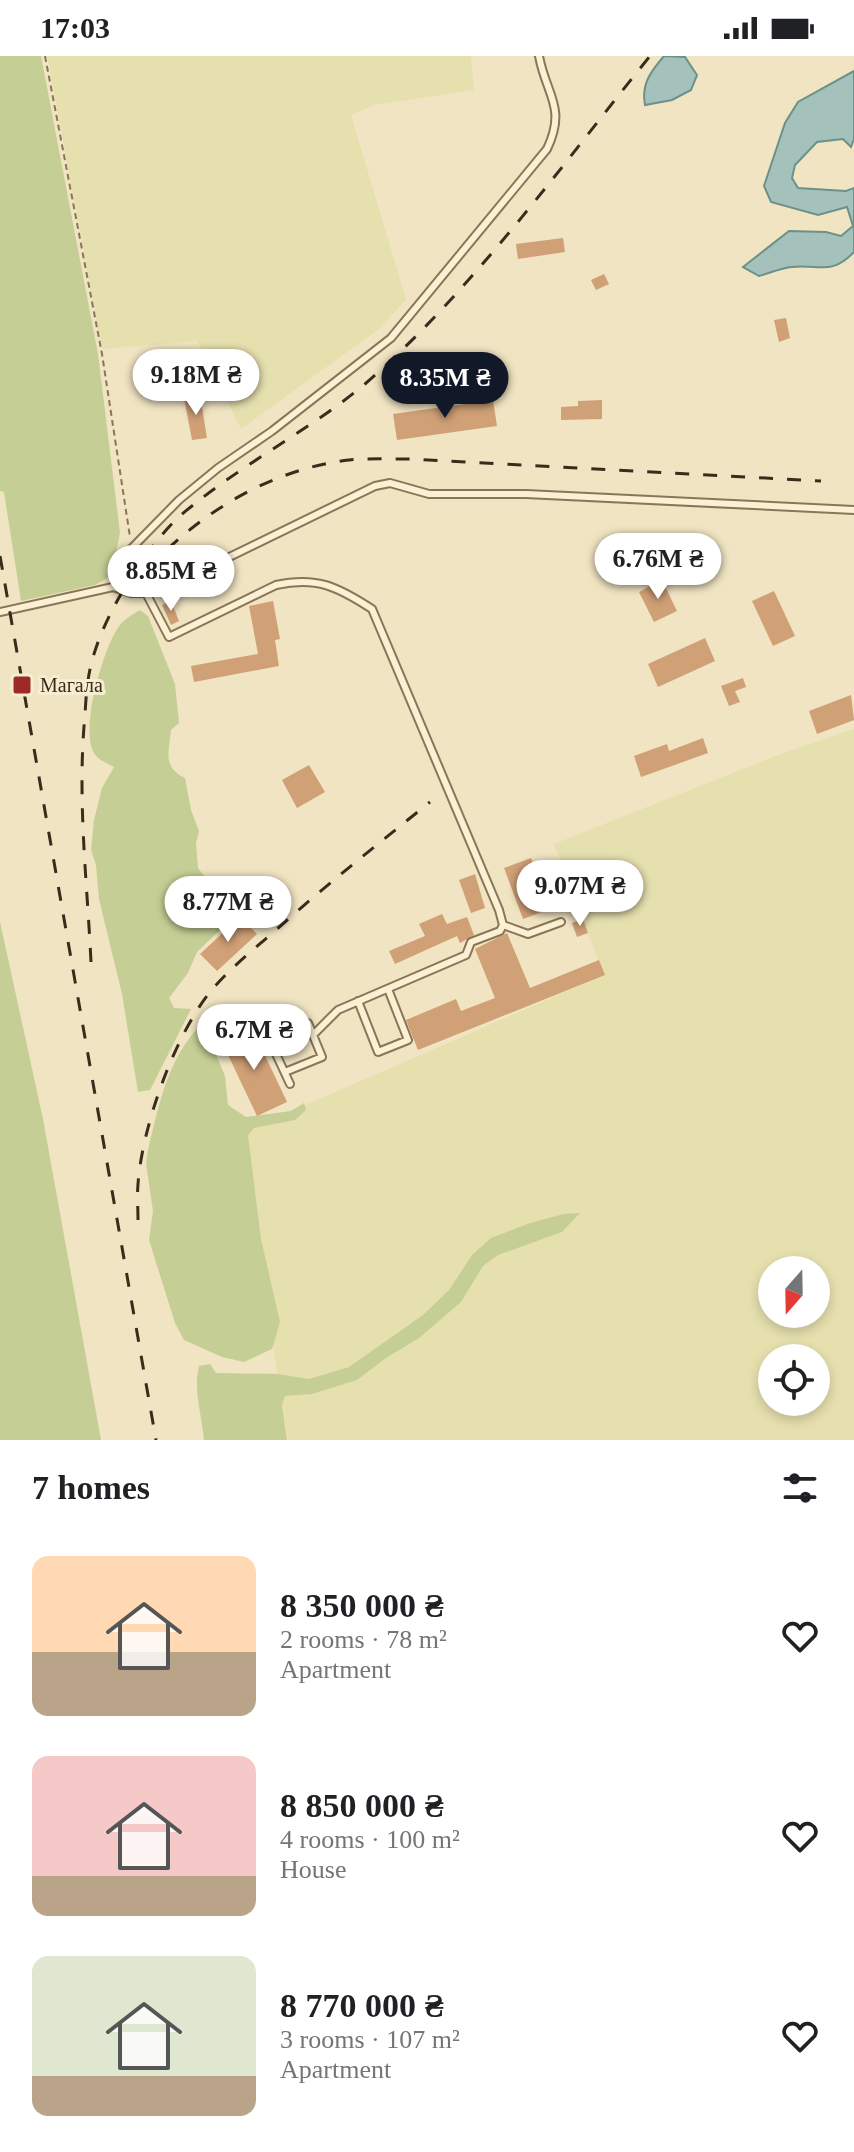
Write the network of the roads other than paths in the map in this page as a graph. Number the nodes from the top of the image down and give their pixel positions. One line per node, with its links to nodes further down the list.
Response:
1 (539, 56): 3 (lane)
2 (854, 510): 4 (lane)
3 (127, 553)
4 (146, 593): 5 (lane); 7 (lane)
5 (0, 612)
6 (561, 922): 7 (lane)
7 (503, 925): 8 (lane)
8 (388, 989): 9 (lane); 9 (lane)
9 (358, 1001): 10 (lane)
10 (313, 1035): 11 (lane); 11 (lane)
11 (285, 1072): 12 (lane)
12 (290, 1084)

